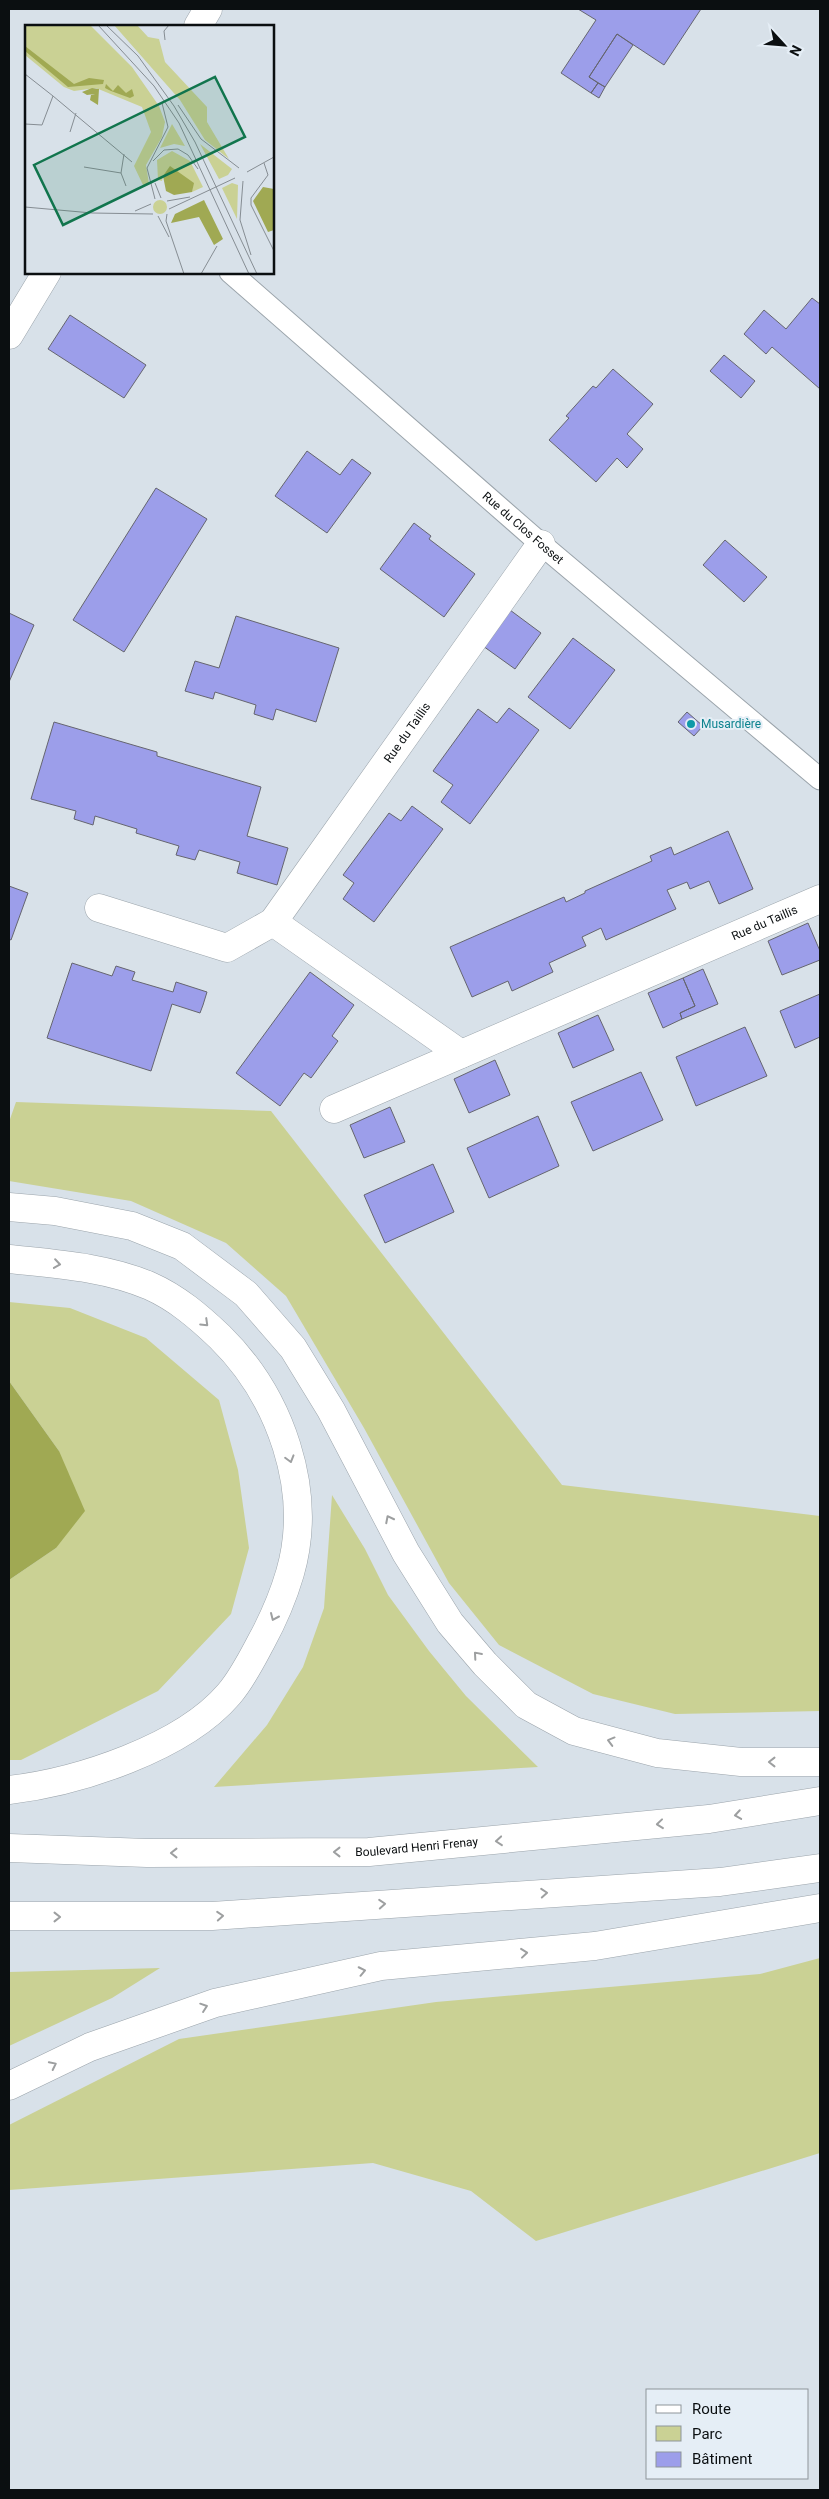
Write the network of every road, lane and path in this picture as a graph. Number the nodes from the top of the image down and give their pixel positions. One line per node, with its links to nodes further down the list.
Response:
1 (208, 9): 2 (main road)
2 (199, 25)
3 (46, 274): 5 (main road)
4 (232, 274): 6 (lane, Rue du Clos Fosset)
5 (9, 335)
6 (540, 544): 7 (lane, Rue du Clos Fosset); 10 (main road, Rue du Taillis)
7 (820, 779)
8 (820, 899): 11 (main road, Rue du Taillis)
9 (99, 908): 10 (main road, Rue du Taillis)
10 (273, 922): 11 (main road)
11 (461, 1054): 12 (main road, Rue du Taillis)
12 (334, 1109)
13 (9, 1206): 15 (main road, one-way to 13)
14 (9, 1259): 16 (main road, one-way to 16)
15 (820, 1762)
16 (9, 1790)
17 (820, 1801): 18 (main road, Boulevard Henri Frenay, one-way to 18)
18 (9, 1848)
19 (820, 1868): 21 (main road, one-way to 19)
20 (820, 1908): 22 (main road, one-way to 20)
21 (9, 1916)
22 (9, 2086)

